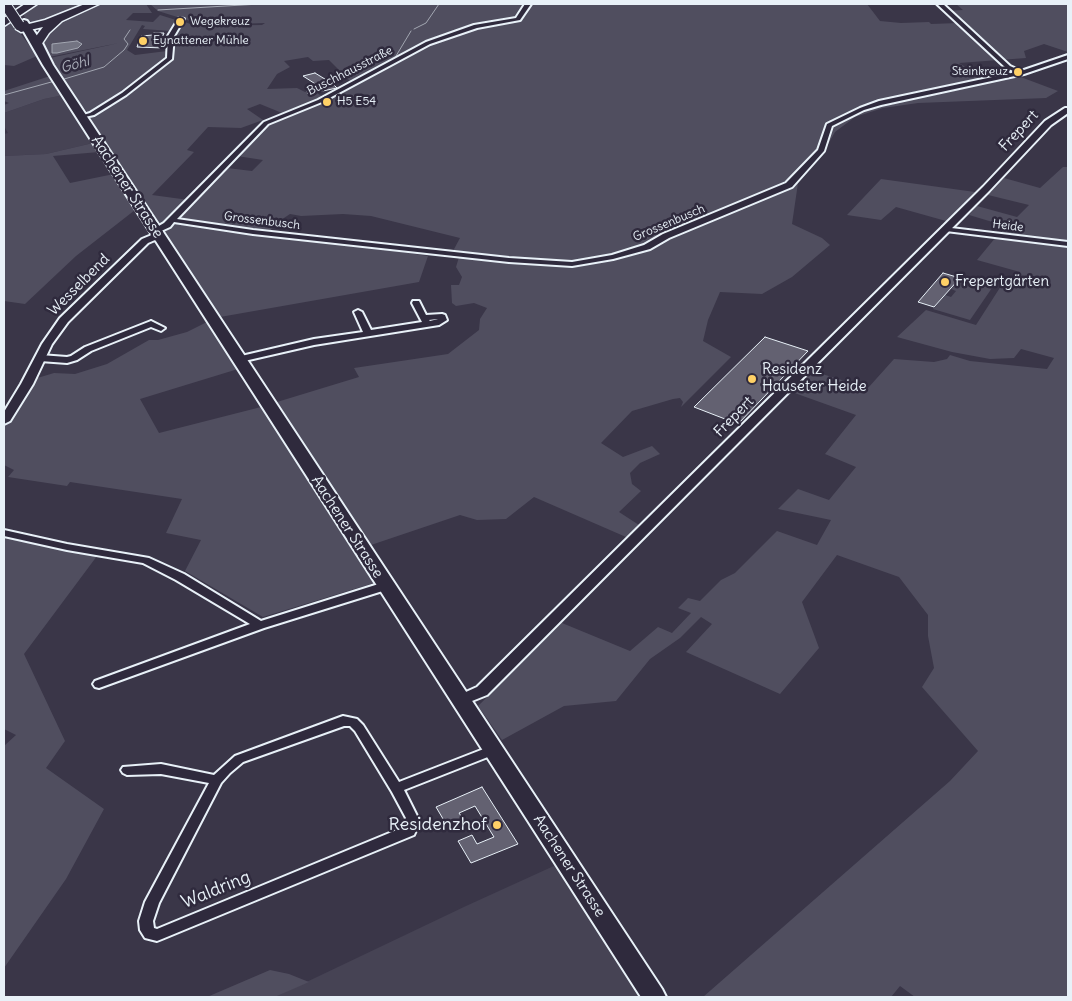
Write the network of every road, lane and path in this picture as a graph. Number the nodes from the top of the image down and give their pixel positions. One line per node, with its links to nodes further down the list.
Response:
1 (5, 4): 12 (main road, Aachener Strasse, bridge)
2 (13, 4): 7 (highway); 12 (main road, Aachener Strasse)
3 (32, 4): 10 (highway)
4 (94, 4): 8 (highway)
5 (528, 4): 19 (street, Buschhausstraße)
6 (940, 4): 16 (street)
7 (4, 11)
8 (60, 18): 11 (highway); 12 (highway)
9 (181, 20): 18 (street)
10 (4, 23)
11 (50, 25): 12 (highway); 13 (highway)
12 (24, 26): 13 (main road, Aachener Strasse); 14 (main road, Aachener Strasse)
13 (37, 43): 14 (main road, Aachener Strasse)
14 (42, 56): 18 (main road, Aachener Strasse)
15 (1068, 57): 16 (street, Grossenbusch)
16 (1022, 73): 19 (street, Grossenbusch)
17 (1068, 110): 20 (street, Frepert)
18 (82, 117): 21 (main road, Aachener Strasse)
19 (172, 220): 21 (street, Buschhausstraße)
20 (946, 229): 22 (street, Heide); 34 (street, Frepert)
21 (158, 232): 27 (street, Wesselbend); 28 (main road, Aachener Strasse)
22 (1068, 244)
23 (416, 303): 26 (street)
24 (358, 312): 26 (street)
25 (161, 328): 27 (street)
26 (368, 334): 28 (street)
27 (40, 358): 29 (street, Wesselbend)
28 (240, 359): 31 (main road, Aachener Strasse)
29 (4, 421)
30 (4, 533): 32 (street)
31 (385, 586): 32 (street); 34 (main road, Aachener Strasse)
32 (260, 625): 33 (street)
33 (99, 684)
34 (462, 700): 35 (main road, Aachener Strasse)
35 (494, 750): 38 (street); 39 (main road, Aachener Strasse)
36 (127, 770): 37 (street)
37 (218, 780): 38 (street, Waldring); 38 (street, Waldring)
38 (396, 788)
39 (654, 997)

